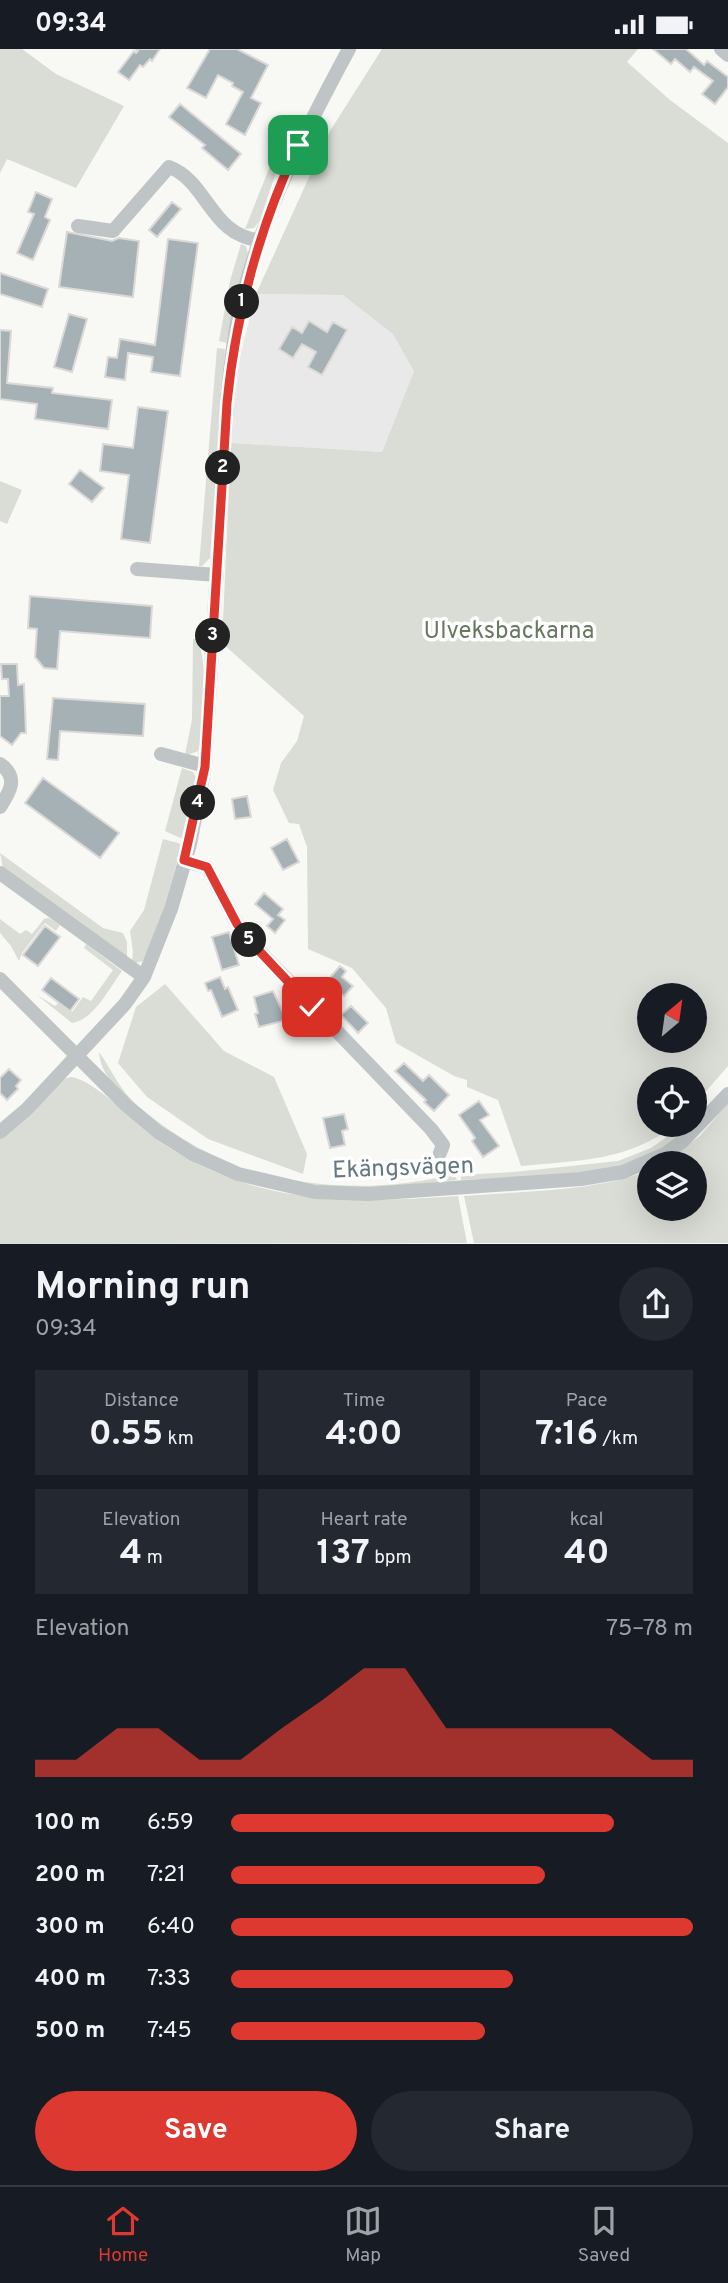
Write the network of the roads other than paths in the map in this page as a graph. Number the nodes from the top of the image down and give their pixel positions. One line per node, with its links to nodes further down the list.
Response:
1 (721, 49): 3 (street)
2 (343, 51): 5 (street)
3 (728, 55)
4 (78, 226): 5 (street)
5 (259, 241): 7 (street)
6 (137, 569): 7 (street)
7 (217, 575): 10 (street)
8 (161, 754): 10 (street)
9 (0, 764): 11 (street)
10 (205, 767): 12 (street)
11 (0, 807)
12 (184, 860): 14 (street); 19 (street)
13 (0, 873): 14 (street)
14 (144, 977): 16 (street)
15 (0, 979): 16 (street, Ekängsvägen)
16 (76, 1054): 17 (street, Ekängsvägen); 18 (street)
17 (728, 1094)
18 (0, 1132)
19 (440, 1153)

